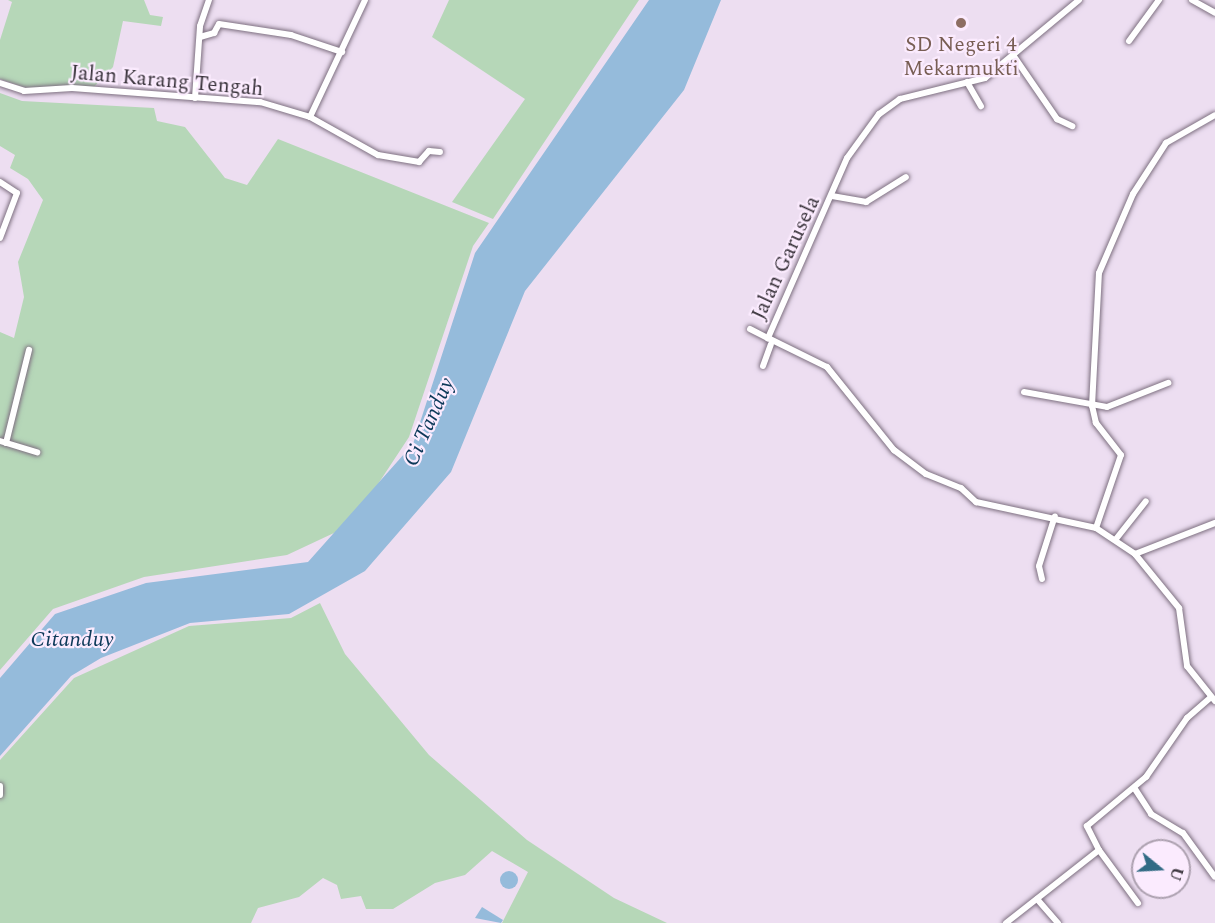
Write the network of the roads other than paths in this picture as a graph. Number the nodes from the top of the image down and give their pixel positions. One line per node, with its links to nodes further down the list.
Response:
1 (209, 0): 7 (street)
2 (365, 0): 9 (street)
3 (1079, 0): 10 (street, Jalan Garusela)
4 (1159, 0): 8 (street)
5 (1192, 0): 6 (street)
6 (1215, 13)
7 (200, 37): 9 (street); 13 (street)
8 (1129, 41)
9 (342, 52): 16 (street)
10 (1013, 55): 11 (street, Jalan Garusela); 17 (street)
11 (967, 82): 14 (street); 21 (street, Jalan Garusela)
12 (0, 83): 13 (street, Jalan Karang Tengah)
13 (195, 98): 16 (street, Jalan Karang Tengah)
14 (981, 106)
15 (1215, 115): 29 (street)
16 (310, 117): 18 (street, Jalan Karang Tengah)
17 (1072, 126)
18 (440, 152)
19 (906, 177): 21 (street)
20 (0, 182): 22 (street)
21 (832, 196): 24 (street, Jalan Garusela)
22 (0, 238)
23 (750, 329): 24 (street)
24 (769, 341): 26 (street); 33 (street, Jalan Garusela)
25 (29, 350): 30 (street)
26 (763, 366)
27 (1167, 383): 29 (street)
28 (1024, 392): 29 (street)
29 (1092, 406): 35 (street)
30 (3, 442): 31 (street)
31 (37, 452)
32 (1146, 501): 36 (street)
33 (1055, 516): 35 (street, Jalan Garusela); 38 (street)
34 (1215, 523): 37 (street)
35 (1096, 528): 36 (street, Jalan Garusela)
36 (1116, 539): 37 (street, Jalan Garusela)
37 (1135, 554): 39 (street, Jalan Garusela)
38 (1042, 579)
39 (1213, 699): 41 (street)
40 (0, 786): 42 (street)
41 (1135, 789): 43 (street); 44 (street)
42 (0, 795)
43 (1099, 850): 45 (street); 46 (street)
44 (1215, 877)
45 (1037, 899): 47 (street); 48 (street)
46 (1138, 903)
47 (1006, 923)
48 (1058, 923)

